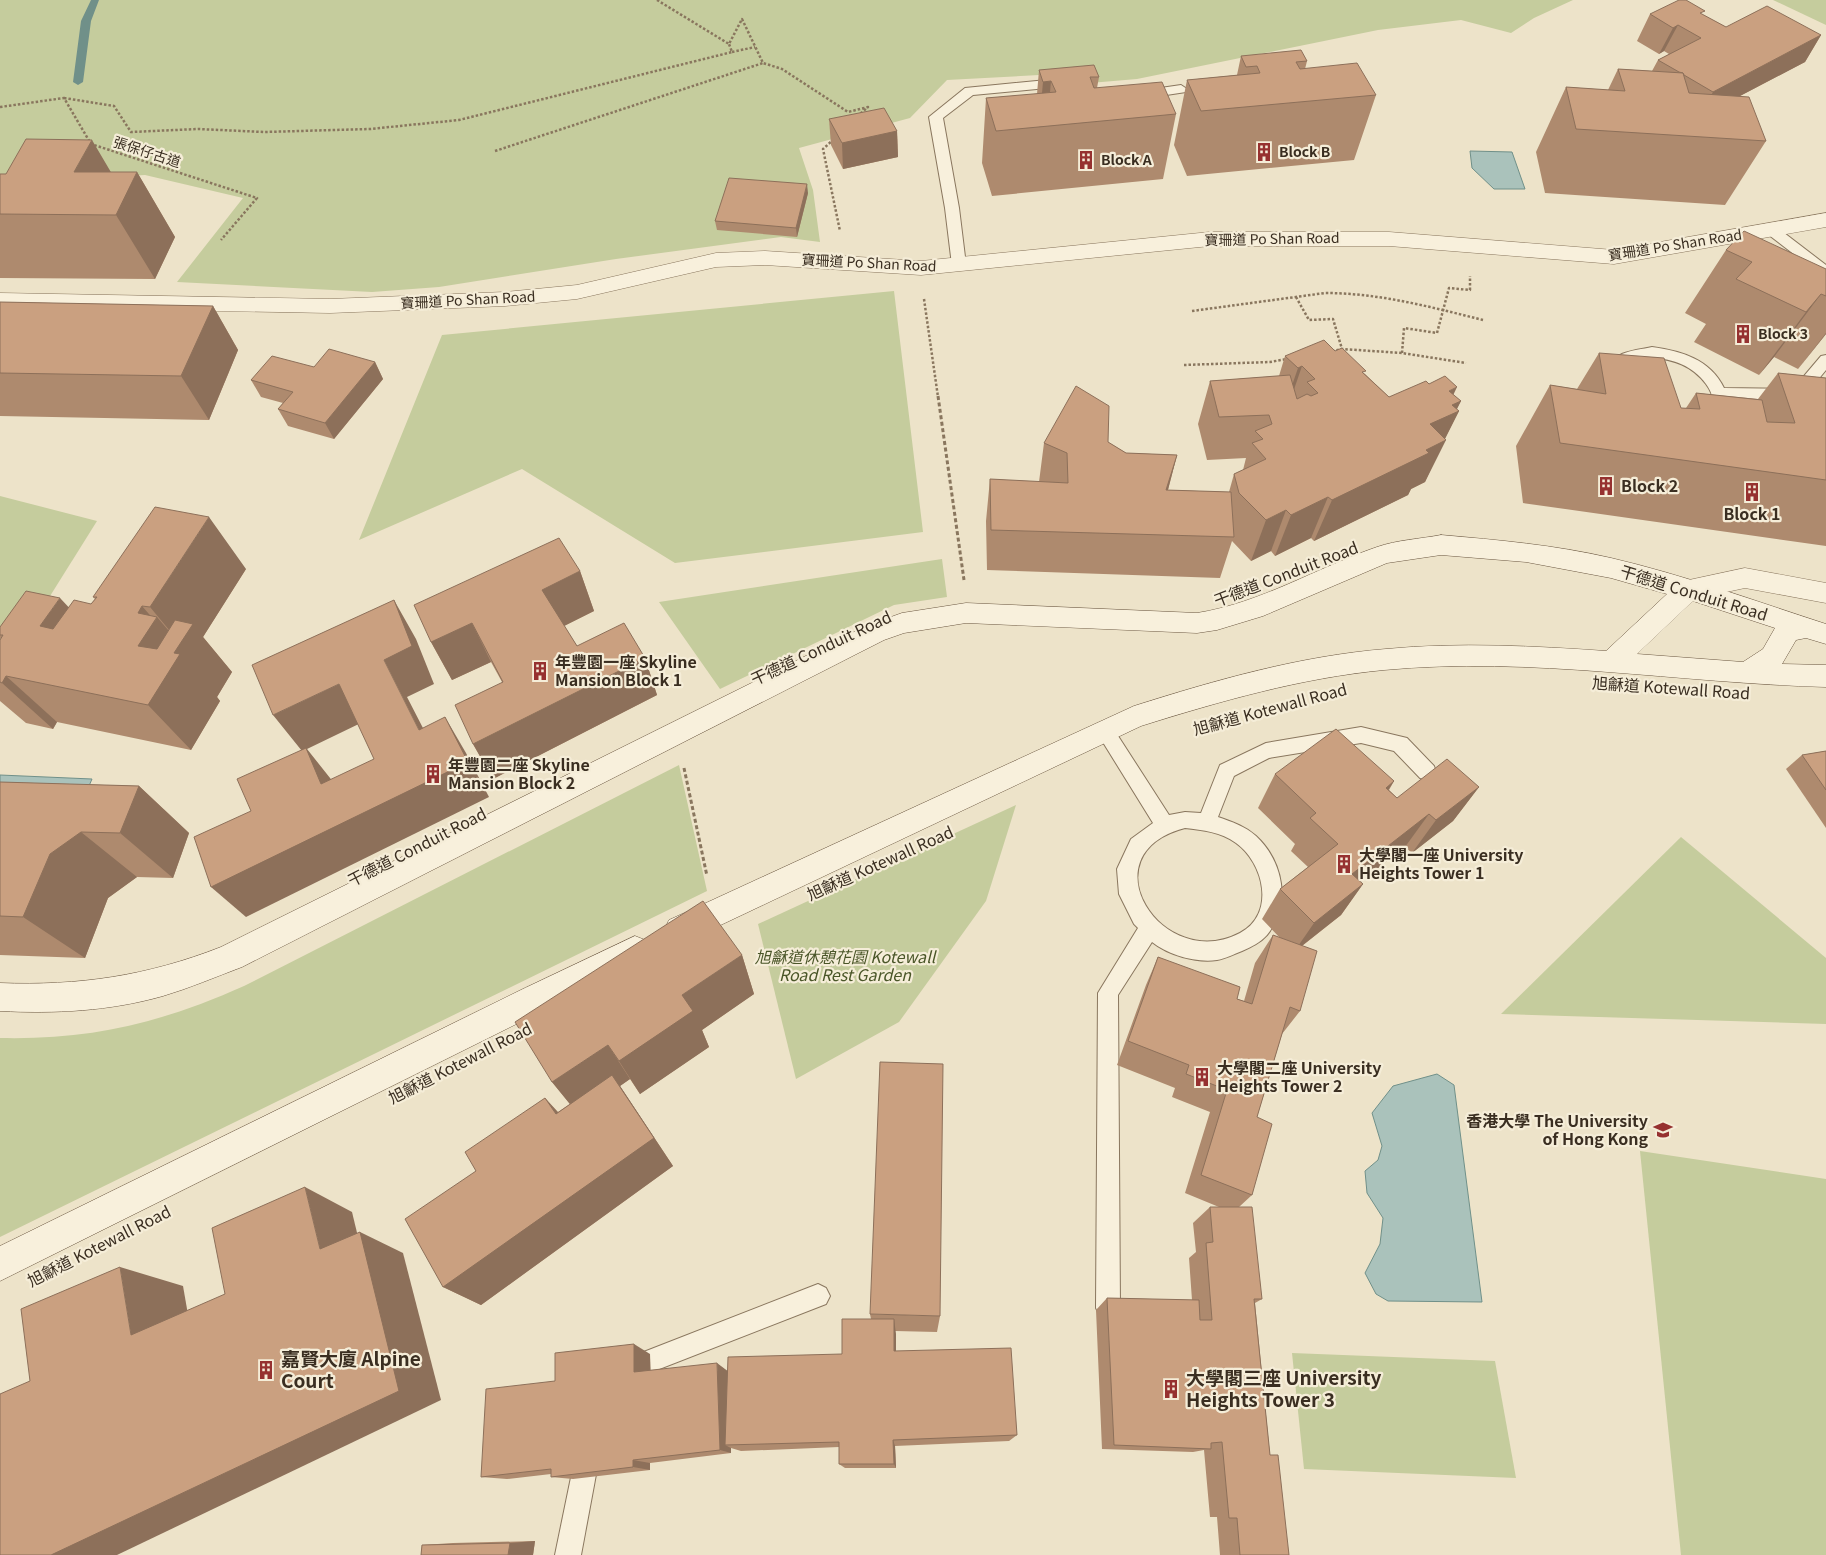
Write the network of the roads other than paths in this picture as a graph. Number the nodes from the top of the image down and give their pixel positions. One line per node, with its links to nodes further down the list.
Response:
1 (1181, 89): 3 (lane)
2 (1075, 92): 6 (lane)
3 (1123, 98)
4 (1826, 220): 5 (street, 寶珊道 Po Shan Road)
5 (1770, 229): 6 (street, 寶珊道 Po Shan Road); 7 (lane)
6 (959, 265): 8 (street, 寶珊道 Po Shan Road)
7 (1826, 272)
8 (0, 300)
9 (1826, 360): 10 (lane)
10 (1720, 393): 10 (lane)
11 (1689, 590): 12 (street); 13 (street, 干德道 Conduit Road); 14 (street); 22 (street, 干德道 Conduit Road)
12 (1826, 593)
13 (1816, 631): 15 (street)
14 (1612, 662): 15 (street, 旭龢道 Kotewall Road); 17 (street, 旭龢道 Kotewall Road)
15 (1743, 672): 16 (street, 旭龢道 Kotewall Road)
16 (1826, 676)
17 (1105, 731): 20 (lane); 23 (street, 旭龢道 Kotewall Road)
18 (1427, 772): 19 (lane)
19 (1207, 822): 20 (lane); 21 (lane)
20 (1165, 826): 21 (lane)
21 (1150, 929): 25 (lane)
22 (0, 997)
23 (0, 1264)
24 (818, 1296): 26 (lane)
25 (1108, 1308)
26 (603, 1379)
27 (593, 1428): 28 (lane)
28 (568, 1555)

